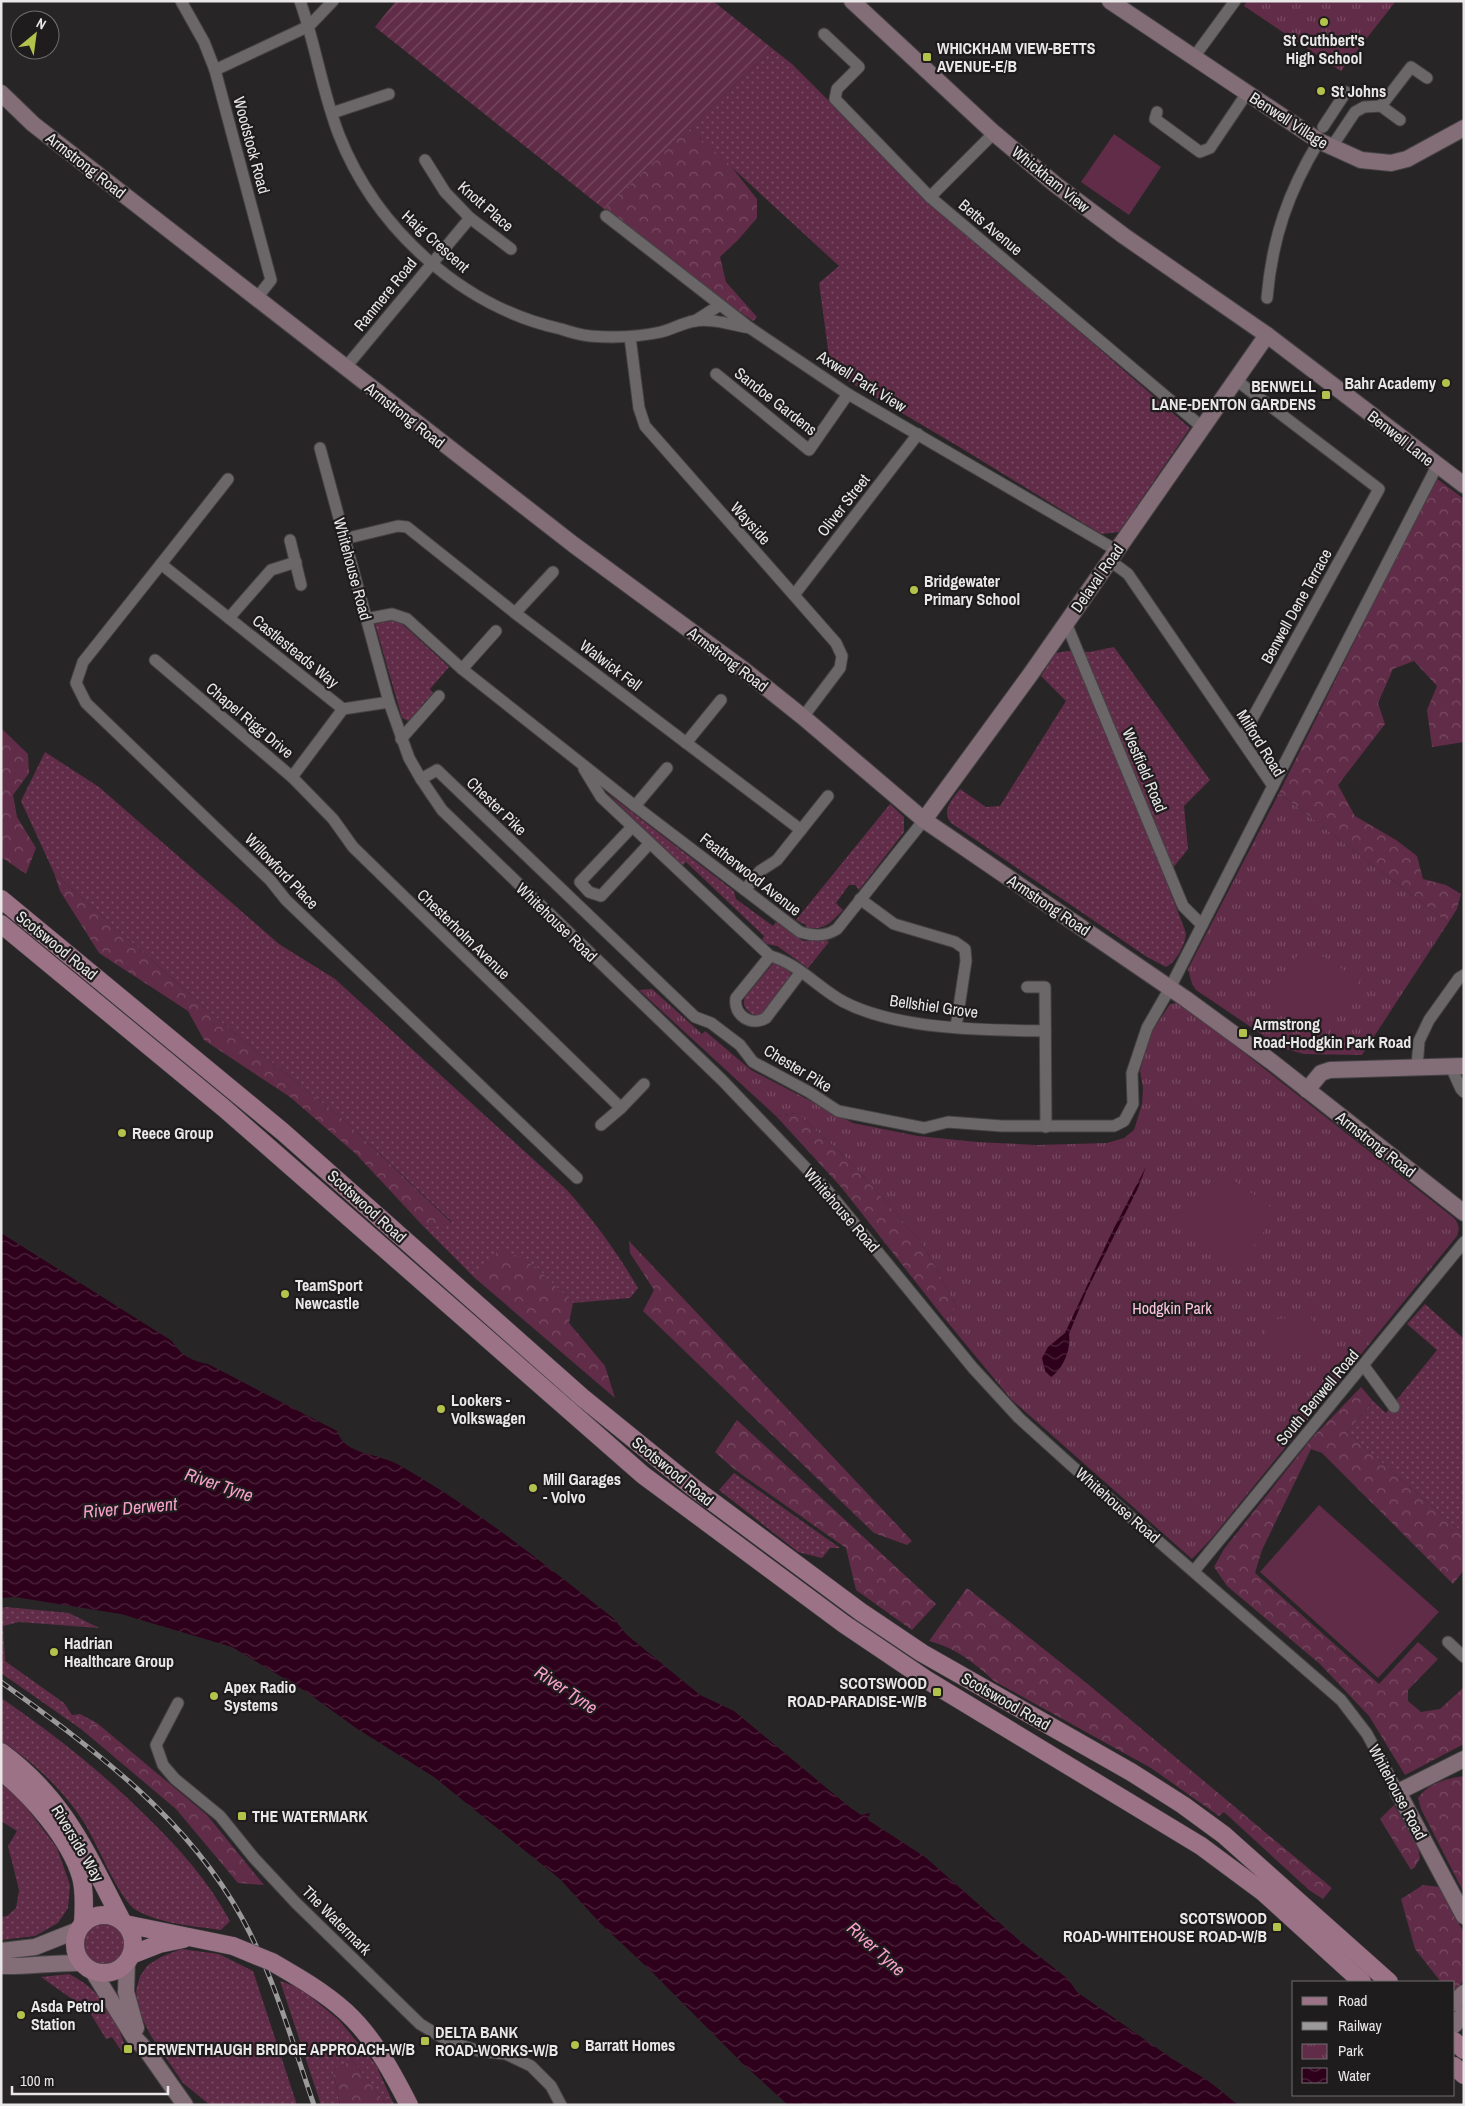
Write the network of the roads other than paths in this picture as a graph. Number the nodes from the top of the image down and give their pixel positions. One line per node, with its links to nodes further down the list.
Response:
1 (181, 1): 10 (street, Woodstock Road)
2 (300, 1): 7 (street, Haig Crescent)
3 (333, 1): 7 (street)
4 (852, 1): 23 (street, Whickham View)
5 (1110, 1): 9 (street, Benwell Village)
6 (1235, 1): 9 (street)
7 (310, 26): 10 (street); 18 (street, Haig Crescent)
8 (824, 34): 26 (street, Betts Avenue)
9 (1194, 57): 14 (street, Benwell Village)
10 (215, 70): 31 (street, Woodstock Road)
11 (1426, 78): 17 (street)
12 (1346, 92): 16 (street)
13 (1, 93): 31 (street, Armstrong Road)
14 (1247, 93): 19 (street); 24 (street, Benwell Village)
15 (389, 94): 18 (street)
16 (1337, 105): 20 (street); 24 (street)
17 (1381, 106): 20 (street); 21 (street)
18 (332, 112): 30 (street, Haig Crescent)
19 (1156, 112)
20 (1352, 116): 24 (street)
21 (1400, 120)
22 (1464, 128): 24 (street, Benwell Village)
23 (994, 133): 26 (street); 36 (street, Whickham View)
24 (1324, 138): 32 (street)
25 (425, 160): 28 (street, Knott Place)
26 (930, 197): 42 (street, Betts Avenue)
27 (606, 216): 33 (street, Axwell Park View)
28 (470, 218): 29 (street, Knott Place); 30 (street, Ranmere Road)
29 (511, 249)
30 (431, 263): 37 (street, Haig Crescent); 38 (street, Ranmere Road)
31 (256, 298): 38 (street, Armstrong Road)
32 (1267, 298)
33 (720, 305): 34 (street); 35 (street, Axwell Park View)
34 (695, 321): 35 (street, Haig Crescent); 37 (street, Haig Crescent)
35 (750, 328): 41 (street, Axwell Park View)
36 (1267, 335): 40 (street, Delaval Road); 45 (street, Benwell Lane)
37 (630, 337): 55 (street, Wayside)
38 (345, 368): 67 (street, Armstrong Road)
39 (716, 374): 41 (street, Sandoe Gardens)
40 (1236, 380): 42 (street, Delaval Road); 69 (street, Benwell Dene Terrace)
41 (848, 394): 43 (street, Axwell Park View)
42 (1202, 427): 50 (street, Delaval Road)
43 (918, 434): 50 (street, Axwell Park View); 55 (street, Oliver Street)
44 (320, 448): 48 (street, Whitehouse Road)
45 (1437, 466): 47 (street, Benwell Lane); 75 (street)
46 (228, 478): 52 (street)
47 (1464, 485)
48 (344, 539): 56 (street, Walwick Fell); 58 (street, Whitehouse Road)
49 (290, 540): 51 (street)
50 (1113, 555): 59 (street, Delaval Road); 69 (street, Milford Road)
51 (296, 562): 54 (street); 57 (street, Castlesteads Way)
52 (161, 564): 57 (street, Castlesteads Way); 102 (street, Willowford Place)
53 (553, 572): 56 (street)
54 (302, 585)
55 (794, 595): 67 (street, Wayside)
56 (513, 612): 70 (street, Walwick Fell)
57 (229, 618): 66 (street, Castlesteads Way)
58 (366, 619): 62 (street, Featherwood Avenue); 65 (street, Whitehouse Road)
59 (1066, 623): 78 (street, Delaval Road); 86 (street, Westfield Road)
60 (496, 630): 62 (street)
61 (155, 660): 73 (street, Chapel Rigg Drive)
62 (462, 669): 71 (street, Featherwood Avenue)
63 (439, 696): 68 (street)
64 (721, 700): 70 (street)
65 (389, 702): 66 (street); 68 (street, Whitehouse Road)
66 (343, 709): 73 (street, Chapel Rigg Drive)
67 (804, 717): 78 (street, Armstrong Road)
68 (402, 738): 74 (street, Whitehouse Road)
69 (1242, 739): 75 (street, Milford Road)
70 (686, 743): 80 (street, Walwick Fell)
71 (579, 761): 77 (street, Featherwood Avenue); 79 (street, Featherwood Avenue)
72 (667, 768): 77 (street)
73 (292, 778): 99 (street, Chesterholm Avenue)
74 (421, 780): 101 (street, Chester Pike); 107 (street, Whitehouse Road)
75 (1273, 786): 86 (street, Milford Road)
76 (828, 796): 80 (street)
77 (635, 806): 82 (street, Featherwood Avenue)
78 (924, 820): 84 (street, Featherwood Avenue); 91 (street, Armstrong Road)
79 (632, 827): 81 (street, Featherwood Avenue); 81 (street)
80 (801, 830): 82 (street)
81 (650, 843): 87 (street, Featherwood Avenue)
82 (745, 890): 84 (street, Featherwood Avenue)
83 (1, 899): 124 (main road, Scotswood Road)
84 (860, 899): 92 (street)
85 (1, 924): 123 (main road, Scotswood Road)
86 (1202, 925): 91 (street, Milford Road)
87 (770, 956): 88 (street, Featherwood Avenue); 88 (street)
88 (800, 973): 92 (street, Bellshiel Grove)
89 (1464, 975): 95 (street)
90 (1027, 987): 93 (street)
91 (1170, 988): 97 (street, Armstrong Road); 101 (street, Chester Pike)
92 (956, 1027): 93 (street, Bellshiel Grove)
93 (1045, 1031): 101 (street)
94 (1458, 1066): 95 (street); 98 (street)
95 (1417, 1067): 97 (street)
96 (644, 1084): 99 (street)
97 (1307, 1090): 103 (street, Armstrong Road)
98 (1464, 1092)
99 (621, 1108): 100 (street)
100 (601, 1125)
101 (1046, 1127)
102 (577, 1178)
103 (1464, 1213)
104 (1464, 1242): 105 (street, South Benwell Road)
105 (1364, 1366): 106 (street); 107 (street, South Benwell Road)
106 (1394, 1407)
107 (1194, 1571): 114 (street, Whitehouse Road)
108 (1448, 1642): 109 (street)
109 (1463, 1654)
110 (178, 1703): 132 (street, The Watermark)
111 (1, 1752): 116 (main road, Riverside Way)
112 (1464, 1759): 114 (street)
113 (1, 1771): 117 (main road, Riverside Way)
114 (1398, 1792): 115 (street, Whitehouse Road)
115 (1464, 1916)
116 (124, 1923): 117 (main road); 118 (main road); 120 (main road)
117 (81, 1926): 119 (street); 122 (main road)
118 (196, 1938): 120 (main road); 131 (main road, bridge)
119 (1, 1951)
120 (129, 1958): 122 (main road); 129 (street)
121 (1, 1966): 122 (street)
122 (87, 1966): 129 (street)
123 (1361, 1981)
124 (1388, 1981)
125 (1464, 1993): 126 (street)
126 (1455, 2002)
127 (1464, 2014): 128 (street)
128 (1455, 2024)
129 (147, 2051): 130 (street)
130 (185, 2105)
131 (409, 2105)
132 (561, 2105)

